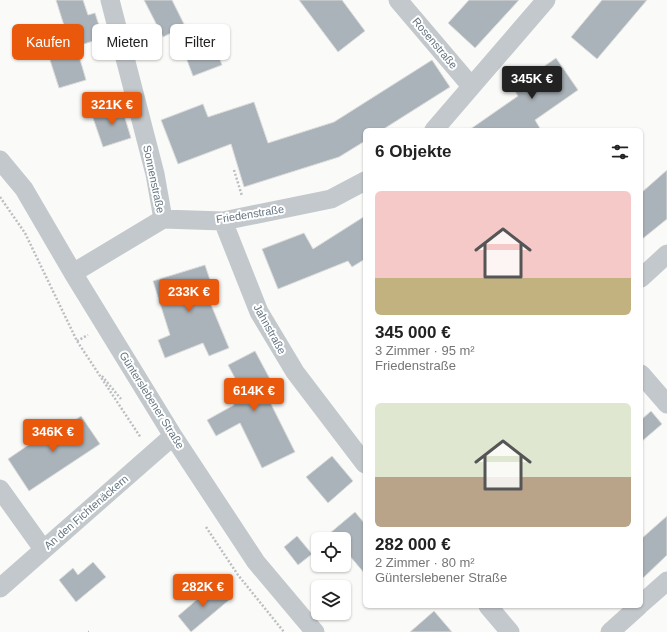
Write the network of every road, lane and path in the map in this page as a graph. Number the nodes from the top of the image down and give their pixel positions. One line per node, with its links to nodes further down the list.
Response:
1 (110, 0): 11 (street, Sonnenstraße)
2 (398, 0): 4 (street, Rosenstraße)
3 (546, 0): 4 (street)
4 (471, 86): 5 (street)
5 (436, 128)
6 (0, 160): 14 (street, Günterslebener Straße)
7 (234, 170): 10 (path)
8 (363, 182): 10 (street, Friedenstraße)
9 (0, 197): 16 (path)
10 (247, 216): 12 (street, Friedenstraße)
11 (163, 218): 12 (street, Friedenstraße); 14 (street)
12 (223, 221): 22 (street, Jahnstraße)
13 (667, 254): 15 (street)
14 (73, 273): 20 (street, Günterslebener Straße)
15 (643, 276)
16 (94, 368): 18 (path); 21 (path)
17 (643, 376): 19 (street)
18 (121, 399)
19 (667, 404)
20 (174, 436): 21 (street, An den Fichtenäckern); 30 (street, Günterslebener Straße)
21 (152, 454): 24 (street, An den Fichtenäckern)
22 (363, 461)
23 (0, 489): 24 (street)
24 (43, 549): 26 (street, An den Fichtenäckern)
25 (667, 581): 27 (street)
26 (0, 588)
27 (643, 602)
28 (490, 608): 31 (street)
29 (637, 608): 32 (street)
30 (315, 632)
31 (510, 632)
32 (610, 632)

